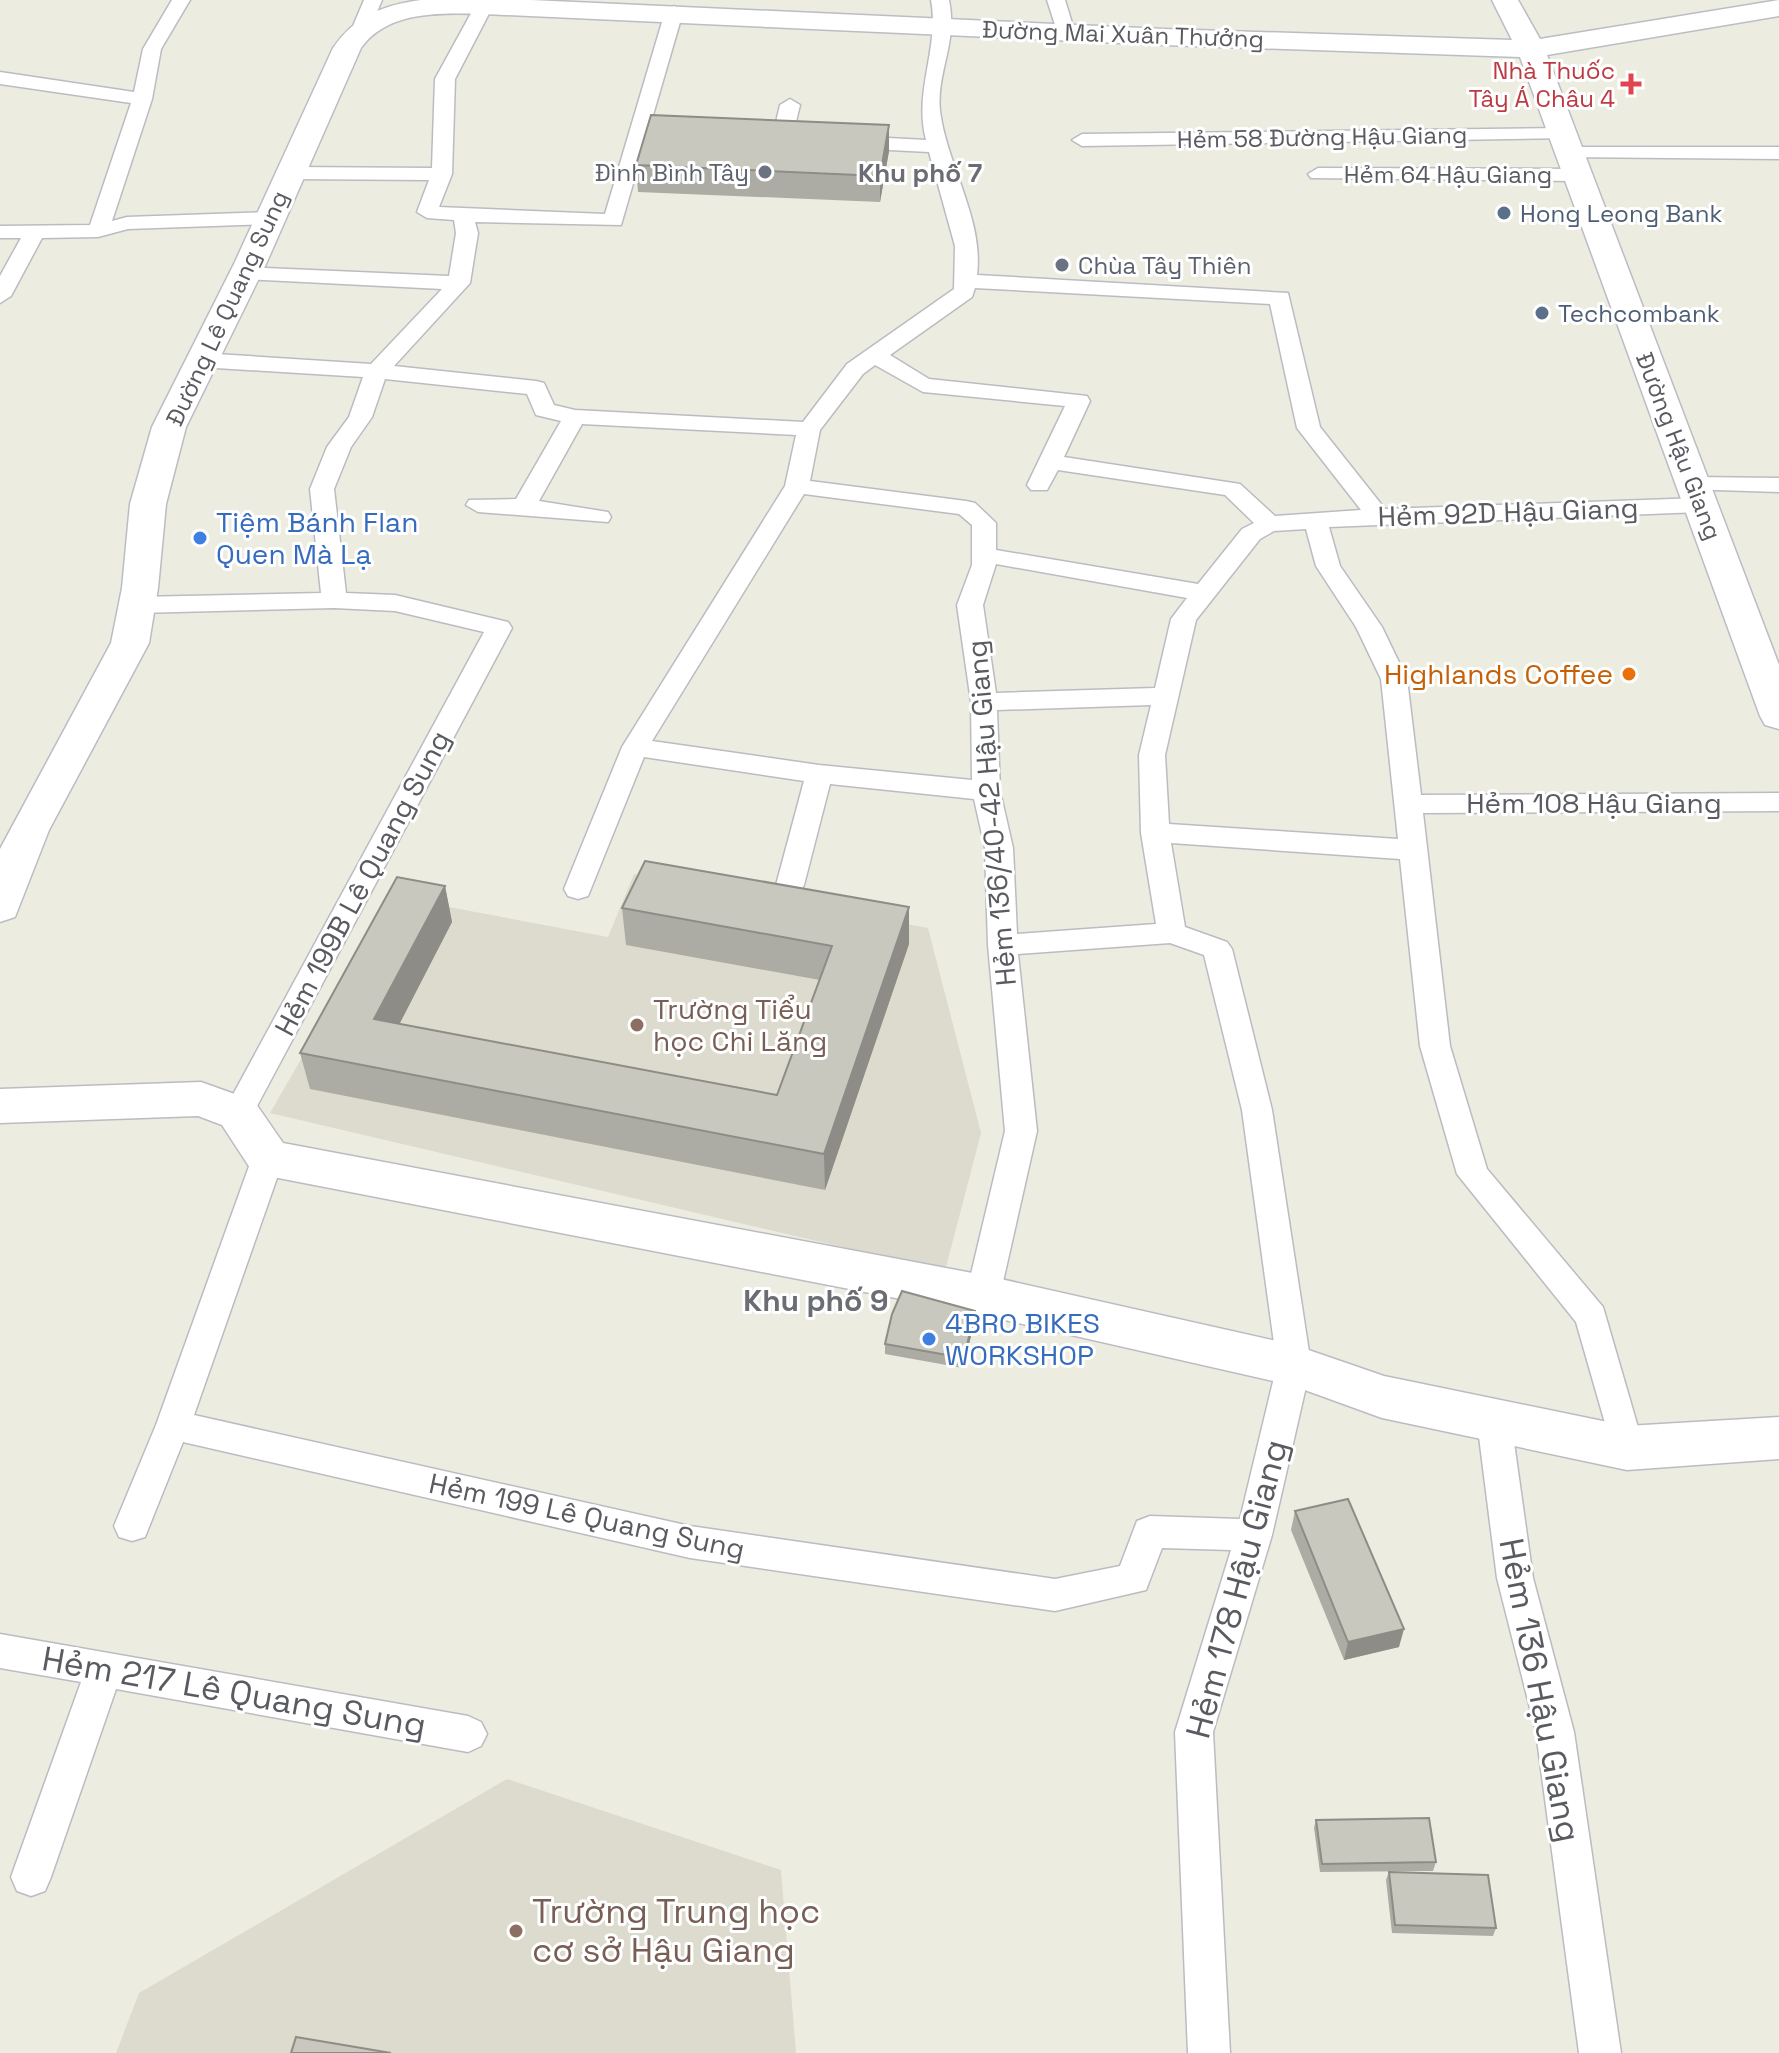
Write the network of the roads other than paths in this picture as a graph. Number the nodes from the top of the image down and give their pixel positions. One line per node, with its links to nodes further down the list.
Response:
1 (181, 0): 13 (lane)
2 (1056, 0): 10 (lane)
3 (1505, 0): 11 (street, Đường Hậu Giang)
4 (472, 4): 5 (street, Đường Mai Xuân Thưởng); 8 (street, Đường Lê Quang Sung); 20 (lane)
5 (636, 6): 7 (street, Đường Mai Xuân Thưởng)
6 (1779, 8): 11 (street, Đường Mai Xuân Thưởng)
7 (674, 12): 9 (street, Đường Mai Xuân Thưởng); 22 (lane)
8 (368, 13): 19 (street, Đường Lê Quang Sung)
9 (944, 13): 10 (street, Đường Mai Xuân Thưởng); 16 (lane)
10 (1066, 33): 11 (street, Đường Mai Xuân Thưởng)
11 (1531, 49): 18 (street, Đường Hậu Giang)
12 (0, 78): 13 (lane)
13 (142, 99): 24 (lane)
14 (790, 105): 16 (lane)
15 (1082, 140): 18 (lane, Hẻm 58 Đường Hậu Giang)
16 (936, 146): 28 (lane)
17 (1779, 153): 18 (lane)
18 (1570, 154): 21 (lane, Hẻm 64 Hậu Giang); 40 (street, Đường Hậu Giang)
19 (291, 173): 20 (lane); 23 (street, Đường Lê Quang Sung)
20 (442, 174): 22 (lane)
21 (1318, 174)
22 (463, 215): 29 (lane)
23 (270, 218): 24 (lane); 27 (street, Đường Lê Quang Sung)
24 (98, 231): 26 (lane)
25 (0, 232): 26 (lane)
26 (34, 234): 30 (lane)
27 (245, 273): 29 (lane); 32 (street, Đường Lê Quang Sung)
28 (966, 281): 31 (lane); 43 (lane)
29 (459, 283): 33 (lane)
30 (0, 296)
31 (875, 355): 35 (lane); 36 (lane)
32 (200, 360): 33 (lane); 50 (street, Đường Lê Quang Sung)
33 (377, 371): 34 (lane); 49 (lane)
34 (575, 417): 35 (lane); 42 (lane)
35 (809, 429): 39 (lane)
36 (1050, 462): 37 (lane); 46 (lane)
37 (1039, 485)
38 (1779, 485): 40 (lane, Hẻm 92D Hậu Giang)
39 (797, 486): 47 (lane, Hẻm 136/40-42 Hậu Giang); 54 (lane)
40 (1697, 494): 43 (lane, Hẻm 92D Hậu Giang); 53 (street, Đường Hậu Giang)
41 (478, 505): 42 (lane)
42 (524, 506): 44 (lane)
43 (1378, 516): 45 (lane, Hẻm 92D Hậu Giang)
44 (599, 517)
45 (1316, 522): 46 (lane, Hẻm 92D Hậu Giang); 58 (lane)
46 (1269, 524): 48 (lane)
47 (985, 555): 48 (lane); 52 (lane, Hẻm 136/40-42 Hậu Giang)
48 (1204, 593): 51 (lane)
49 (334, 600): 50 (lane); 67 (lane, Hẻm 199B Lê Quang Sung)
50 (137, 605): 63 (street, Đường Lê Quang Sung)
51 (1166, 696): 52 (lane); 59 (lane)
52 (984, 702): 56 (lane, Hẻm 136/40-42 Hậu Giang)
53 (1779, 716)
54 (635, 747): 55 (lane); 62 (lane)
55 (819, 774): 56 (lane); 61 (lane)
56 (986, 791): 65 (lane, Hẻm 136/40-42 Hậu Giang)
57 (1779, 802): 58 (lane, Hẻm 108 Hậu Giang)
58 (1409, 804): 60 (lane)
59 (1155, 833): 60 (lane); 64 (lane)
60 (1414, 850): 74 (lane)
61 (790, 885)
62 (578, 889)
63 (0, 907)
64 (1172, 933): 65 (lane); 70 (lane)
65 (1003, 945): 69 (lane, Hẻm 136/40-42 Hậu Giang)
66 (0, 1106): 67 (street)
67 (238, 1113): 68 (street)
68 (268, 1158): 69 (street); 72 (lane)
69 (983, 1295): 70 (street)
70 (1294, 1365): 71 (street); 76 (lane, Hẻm 178 Hậu Giang)
71 (1494, 1421): 74 (street); 82 (lane, Hẻm 136 Hậu Giang)
72 (173, 1425): 75 (lane); 76 (lane, Hẻm 199 Lê Quang Sung)
73 (1779, 1438): 74 (street)
74 (1627, 1448)
75 (132, 1526)
76 (1254, 1535): 81 (lane, Hẻm 178 Hậu Giang)
77 (0, 1651): 78 (lane, Hẻm 217 Lê Quang Sung)
78 (104, 1669): 79 (lane, Hẻm 217 Lê Quang Sung); 80 (lane)
79 (468, 1734)
80 (31, 1877)
81 (1209, 2053)
82 (1600, 2053)

